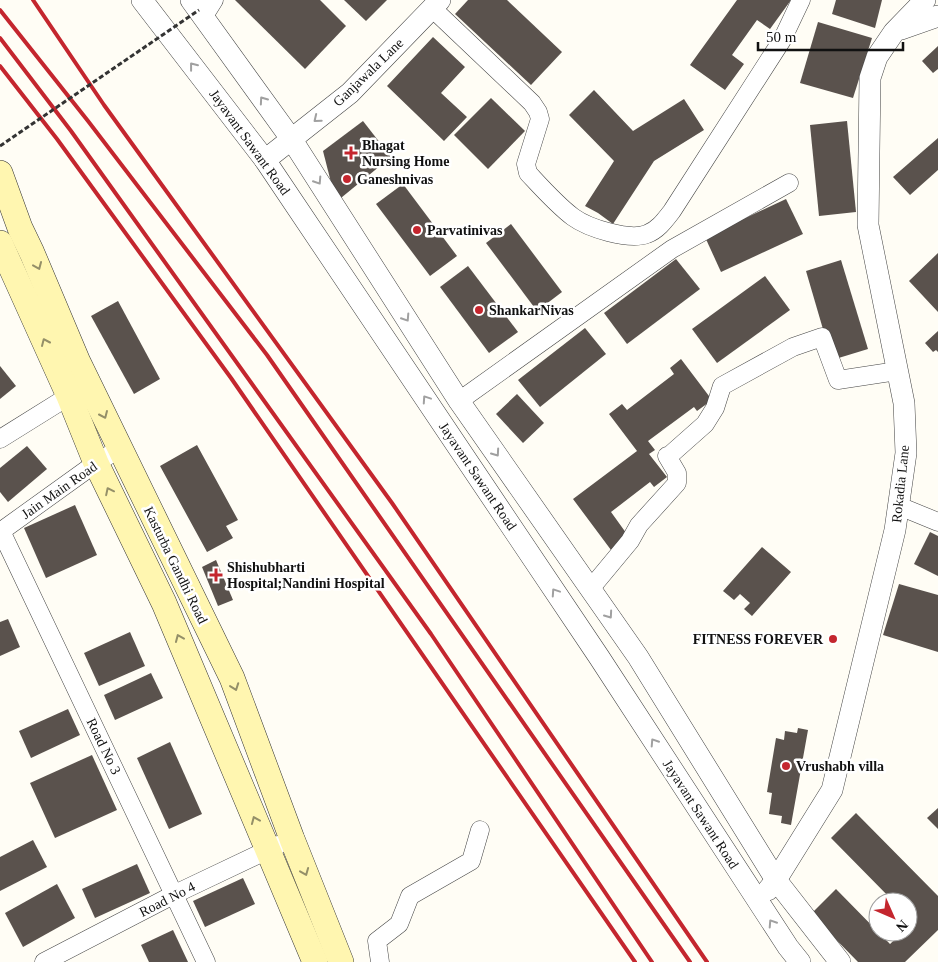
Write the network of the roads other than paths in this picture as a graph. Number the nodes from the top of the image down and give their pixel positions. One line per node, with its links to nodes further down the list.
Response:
1 (142, 0): 9 (street, Jayavant Sawant Road, one-way to 1)
2 (800, 0): 4 (street)
3 (925, 0): 7 (street, Rokadia Lane)
4 (436, 4): 8 (street, Ganjawala Lane, one-way to 8)
5 (202, 7): 8 (street, Jayavant Sawant Road, one-way to 5)
6 (938, 16): 7 (street)
7 (894, 32): 14 (street, Rokadia Lane)
8 (292, 140): 9 (street, Ganjawala Lane); 16 (street, Jayavant Sawant Road, one-way to 16)
9 (265, 160): 31 (street, Jayavant Sawant Road, one-way to 9)
10 (0, 173): 12 (main road, Kasturba Gandhi Road)
11 (790, 183): 16 (street)
12 (10, 232): 15 (main road, Kasturba Gandhi Road, one-way to 15)
13 (0, 243): 15 (main road, Kasturba Gandhi Road, one-way to 13)
14 (897, 371): 20 (street, Rokadia Lane); 23 (street)
15 (80, 391): 17 (street); 18 (main road, Kasturba Gandhi Road, one-way to 18); 19 (main road, Kasturba Gandhi Road)
16 (459, 401): 23 (street, Jayavant Sawant Road, one-way to 23)
17 (0, 439)
18 (119, 449): 19 (street, Jain Main Road); 24 (main road, Kasturba Gandhi Road)
19 (96, 463): 22 (street, Jain Main Road); 25 (main road, Kasturba Gandhi Road, one-way to 19)
20 (899, 506): 21 (street); 29 (street, Rokadia Lane)
21 (938, 522)
22 (1, 532): 30 (street, Road No 3)
23 (591, 588): 29 (street, Jayavant Sawant Road, one-way to 29)
24 (223, 660): 25 (main road); 27 (main road, Kasturba Gandhi Road, one-way to 27)
25 (193, 672): 28 (main road, Kasturba Gandhi Road, one-way to 25)
26 (480, 830): 36 (street)
27 (292, 838): 28 (street, Road No 4); 35 (main road, Kasturba Gandhi Road, one-way to 35)
28 (268, 850): 30 (street, Road No 4); 34 (main road, Kasturba Gandhi Road)
29 (776, 880): 31 (street, Rokadia Lane); 38 (street, Jayavant Sawant Road)
30 (175, 894): 32 (street, Road No 4); 33 (street, Road No 3)
31 (758, 901): 37 (street, Jayavant Sawant Road, one-way to 31)
32 (44, 962)
33 (206, 962)
34 (315, 962)
35 (341, 962)
36 (380, 962)
37 (800, 962)
38 (840, 962)

